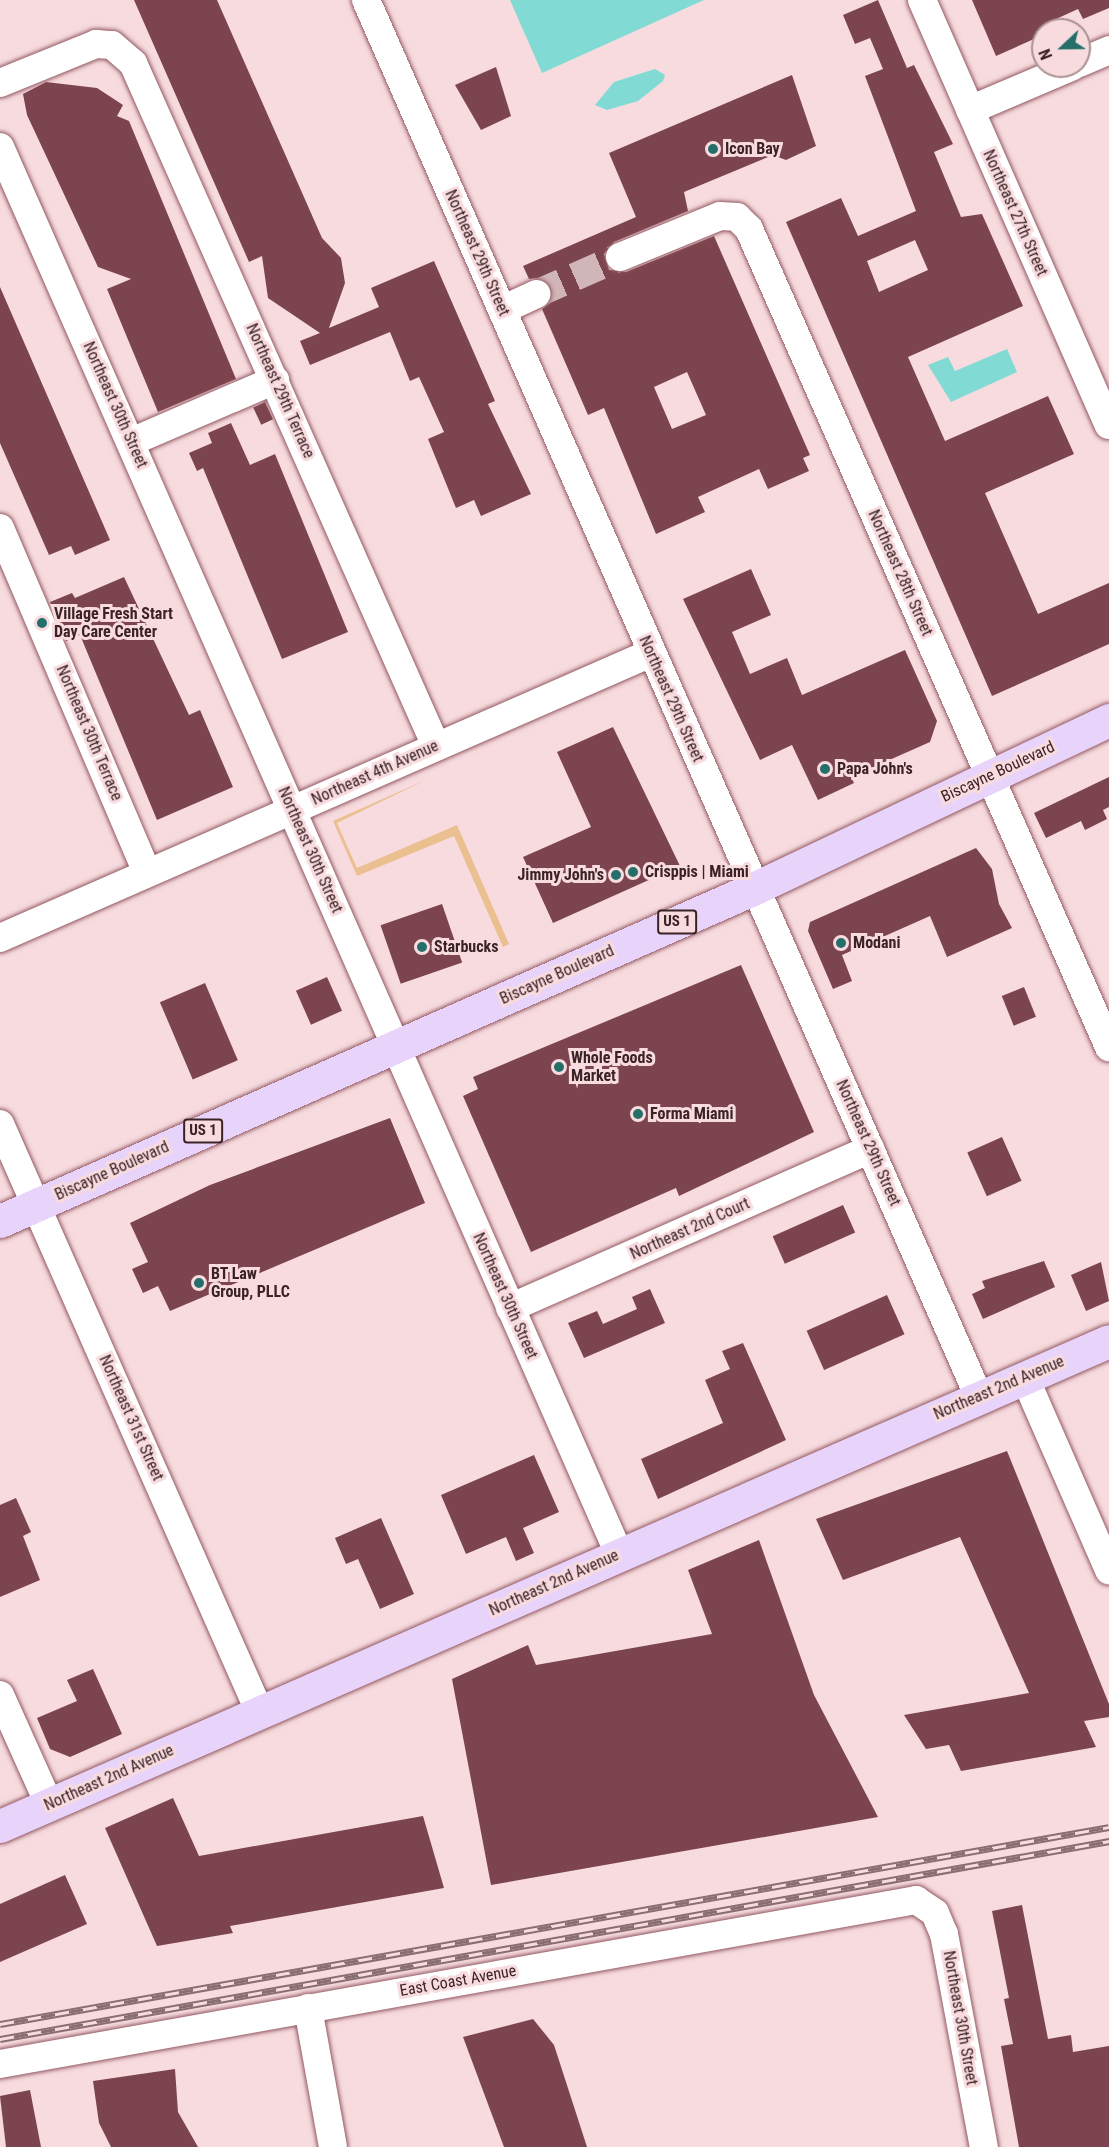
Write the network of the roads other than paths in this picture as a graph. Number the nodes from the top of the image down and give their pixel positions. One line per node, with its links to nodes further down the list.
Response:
1 (366, 0): 11 (street, Northeast 29th Street)
2 (922, 0): 7 (street, Northeast 27th Street)
3 (1109, 50): 4 (street)
4 (1091, 58)
5 (1045, 78): 7 (street)
6 (0, 83): 12 (street, Northeast 29th Terrace)
7 (970, 110): 13 (street, Northeast 27th Street)
8 (0, 147): 14 (street, Northeast 30th Street)
9 (620, 257): 19 (street, Northeast 28th Street)
10 (536, 294): 11 (street)
11 (502, 310): 16 (street, Northeast 29th Street)
12 (275, 380): 14 (street); 18 (street, Northeast 29th Terrace)
13 (1109, 425)
14 (131, 442): 20 (street, Northeast 30th Street)
15 (0, 528): 21 (street, Northeast 30th Terrace)
16 (651, 652): 18 (street, Northeast 4th Avenue); 22 (street, Northeast 29th Street)
17 (1109, 720): 19 (main road, Biscayne Boulevard / US 1)
18 (436, 746): 20 (street, Northeast 4th Avenue)
19 (988, 775): 22 (main road, Biscayne Boulevard / US 1); 25 (street, Northeast 28th Street)
20 (292, 809): 21 (street, Northeast 4th Avenue); 24 (street, Northeast 30th Street)
21 (147, 872): 23 (street, Northeast 4th Avenue)
22 (755, 888): 24 (main road, Biscayne Boulevard / US 1); 27 (street, Northeast 29th Street)
23 (0, 938)
24 (396, 1046): 28 (main road, Biscayne Boulevard / US 1); 30 (street, Northeast 30th Street)
25 (1109, 1047)
26 (0, 1124): 28 (street, Northeast 31st Street)
27 (870, 1149): 30 (street, Northeast 2nd Court); 33 (street, Northeast 29th Street)
28 (36, 1205): 29 (main road, Biscayne Boulevard / US 1); 37 (street, Northeast 31st Street)
29 (0, 1221)
30 (510, 1308): 34 (street, Northeast 30th Street)
31 (1109, 1341): 32 (main road, Northeast 2nd Avenue)
32 (1025, 1378): 33 (main road, Northeast 2nd Avenue); 35 (street)
33 (979, 1397): 34 (main road, Northeast 2nd Avenue)
34 (619, 1554): 37 (main road, Northeast 2nd Avenue)
35 (1109, 1570)
36 (0, 1695): 38 (street)
37 (260, 1713): 38 (main road, Northeast 2nd Avenue)
38 (49, 1804): 39 (main road, Northeast 2nd Avenue)
39 (0, 1826)
40 (916, 1900): 41 (street, East Coast Avenue); 44 (street, Northeast 30th Street)
41 (308, 2008): 42 (street, East Coast Avenue); 43 (street)
42 (0, 2064)
43 (333, 2147)
44 (984, 2147)

